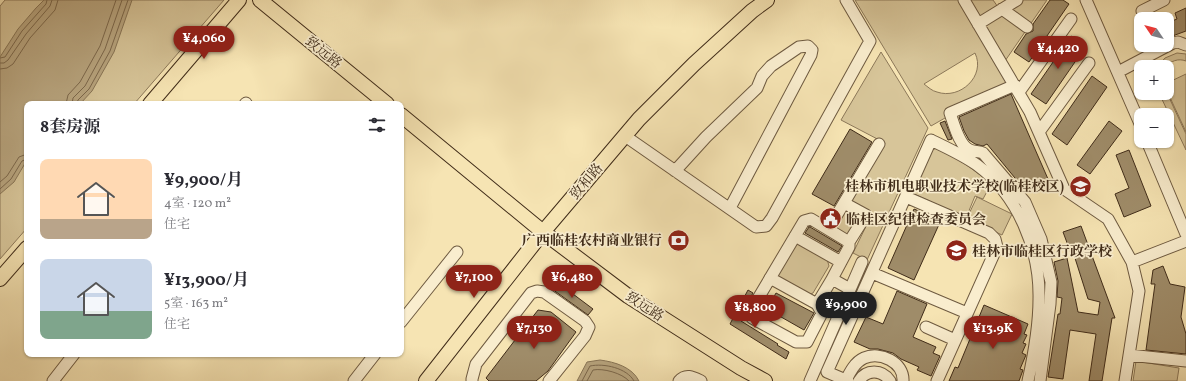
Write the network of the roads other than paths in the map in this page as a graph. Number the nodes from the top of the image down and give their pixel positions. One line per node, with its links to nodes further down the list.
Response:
1 (239, 0): 21 (main road)
2 (260, 0): 22 (main road, 致远路)
3 (767, 0): 27 (main road, 致和路)
4 (846, 0): 34 (street)
5 (964, 0): 13 (street)
6 (1017, 0): 10 (street)
7 (1086, 0): 19 (street)
8 (1092, 0): 19 (street)
9 (1164, 0): 11 (street)
10 (1002, 9): 13 (street); 14 (street)
11 (1142, 12)
12 (1070, 19): 20 (street)
13 (978, 24): 20 (street)
14 (1027, 27)
15 (1174, 43): 16 (street)
16 (1186, 45)
17 (1152, 52): 19 (street)
18 (1089, 63): 26 (street)
19 (1120, 71): 23 (street); 24 (street)
20 (1017, 89): 26 (street); 78 (street)
21 (153, 101)
22 (383, 101)
23 (1134, 108)
24 (1138, 108)
25 (404, 118): 37 (main road, 致远路)
26 (1039, 132): 46 (street)
27 (625, 136): 31 (street); 37 (main road, 致和路)
28 (879, 144): 33 (street)
29 (1150, 148): 38 (street)
30 (1156, 148): 35 (street)
31 (675, 170): 34 (street); 34 (street)
32 (906, 197): 47 (street); 53 (street); 77 (street)
33 (844, 203): 36 (street); 41 (street)
34 (730, 208)
35 (1186, 216)
36 (835, 218)
37 (544, 232): 66 (main road, 致和路); 70 (main road, 致远路)
38 (1186, 234)
39 (795, 236): 41 (street); 44 (street); 48 (street)
40 (1186, 241): 46 (street)
41 (849, 242): 44 (street)
42 (24, 251): 49 (main road)
43 (457, 252): 54 (street)
44 (841, 262): 50 (street)
45 (862, 262): 51 (street)
46 (1132, 262): 57 (street)
47 (872, 273): 53 (street); 72 (street)
48 (770, 278): 52 (street); 52 (street)
49 (0, 279)
50 (832, 279): 51 (street); 52 (street)
51 (850, 289): 71 (street)
52 (816, 304)
53 (967, 313): 56 (street)
54 (404, 318)
55 (926, 327): 56 (street)
56 (956, 340): 76 (street)
57 (1129, 355): 61 (street); 79 (street)
58 (72, 357): 64 (street)
59 (373, 357): 65 (street)
60 (888, 358): 62 (street); 72 (street); 75 (street)
61 (1186, 361)
62 (881, 373): 73 (street); 74 (street)
63 (471, 380): 67 (street)
64 (53, 381)
65 (354, 381)
66 (426, 381)
67 (550, 381)
68 (679, 381): 69 (street)
69 (701, 381)
70 (765, 381)
71 (810, 381)
72 (847, 381)
73 (859, 381)
74 (890, 381)
75 (903, 381)
76 (937, 381)
77 (1028, 381)
78 (1040, 381)
79 (1125, 381)

